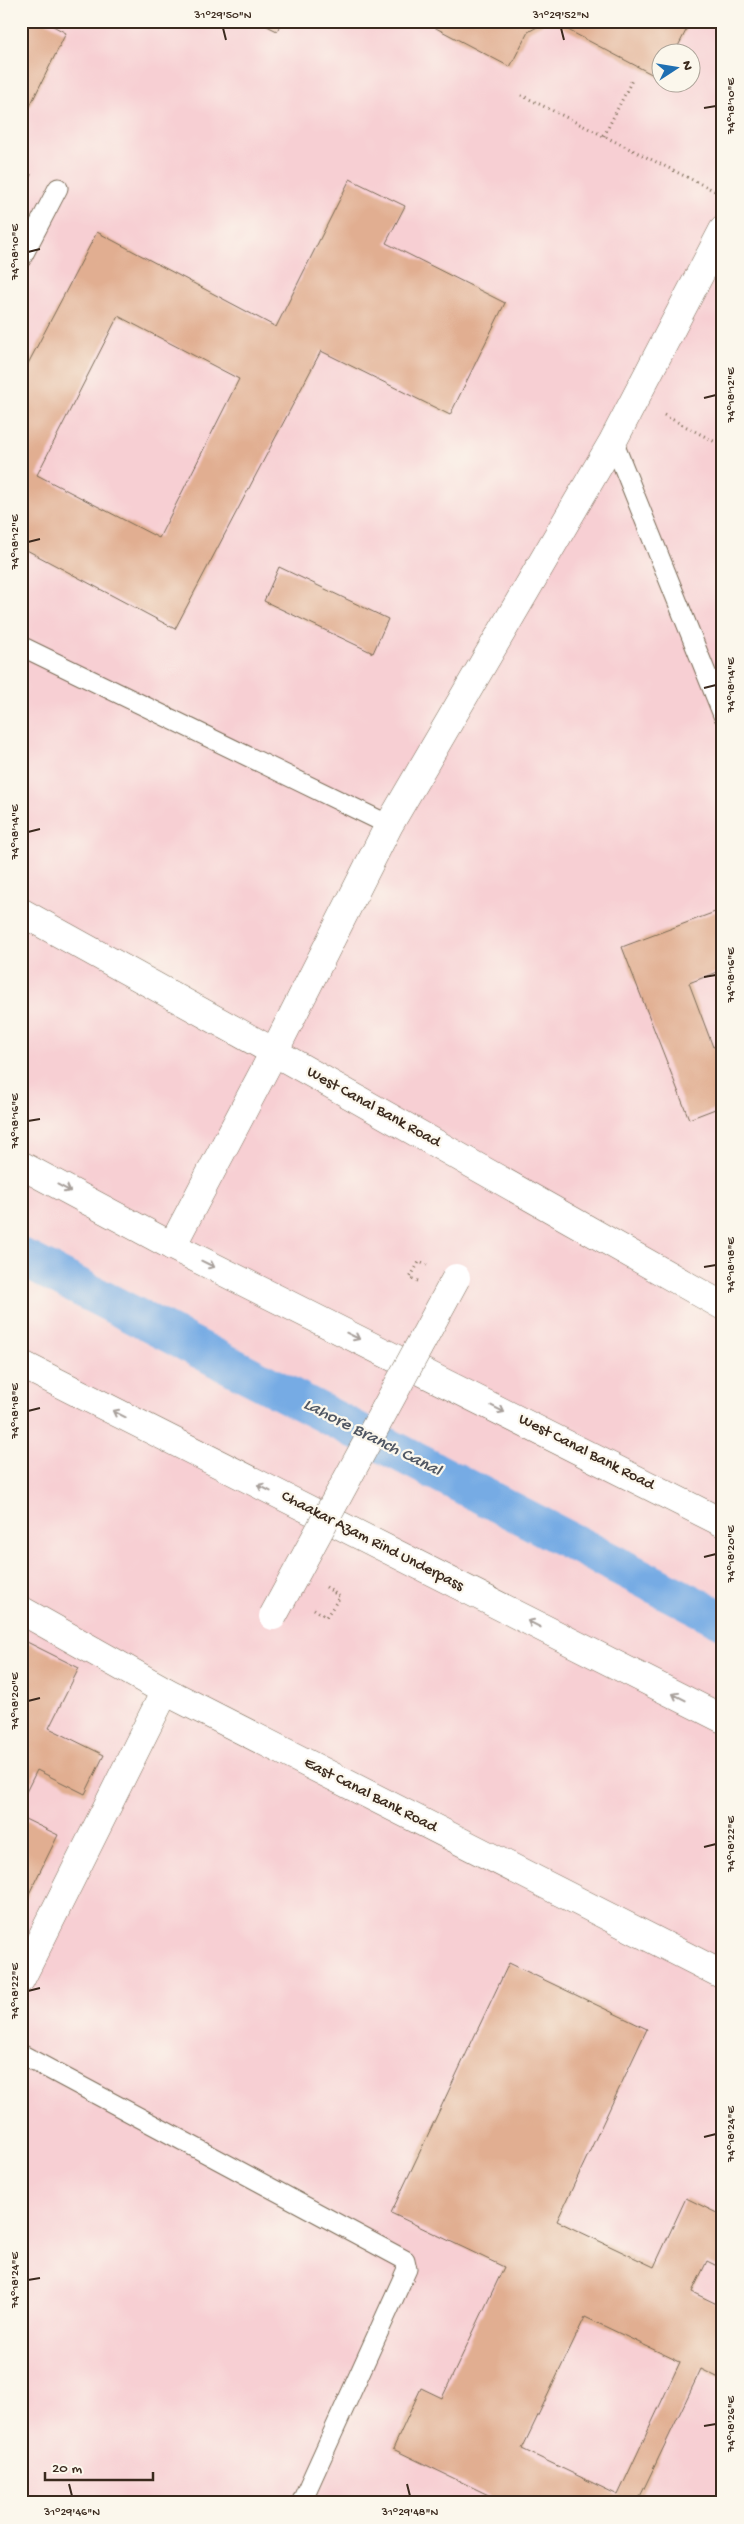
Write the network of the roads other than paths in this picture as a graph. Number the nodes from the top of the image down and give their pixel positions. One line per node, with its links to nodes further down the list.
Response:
1 (58, 188): 3 (lane)
2 (723, 230): 4 (main road)
3 (21, 259)
4 (613, 441): 6 (lane); 7 (main road)
5 (21, 646): 7 (lane)
6 (723, 715)
7 (389, 825): 9 (main road)
8 (21, 912): 9 (main road, West Canal Bank Road)
9 (274, 1052): 11 (main road); 13 (main road, West Canal Bank Road)
10 (21, 1165): 11 (main road, West Canal Bank Road, one-way to 11)
11 (172, 1246): 15 (main road, West Canal Bank Road, one-way to 15)
12 (456, 1278): 17 (main road, bridge)
13 (723, 1306)
14 (21, 1364): 19 (main road, Chaakar Azam Rind Underpass, one-way to 14)
15 (723, 1523)
16 (21, 1610): 18 (main road, East Canal Bank Road)
17 (273, 1616)
18 (165, 1691): 20 (main road, East Canal Bank Road); 21 (main road)
19 (723, 1719)
20 (723, 1975)
21 (21, 1979)
22 (21, 2054): 23 (lane)
23 (301, 2503)

